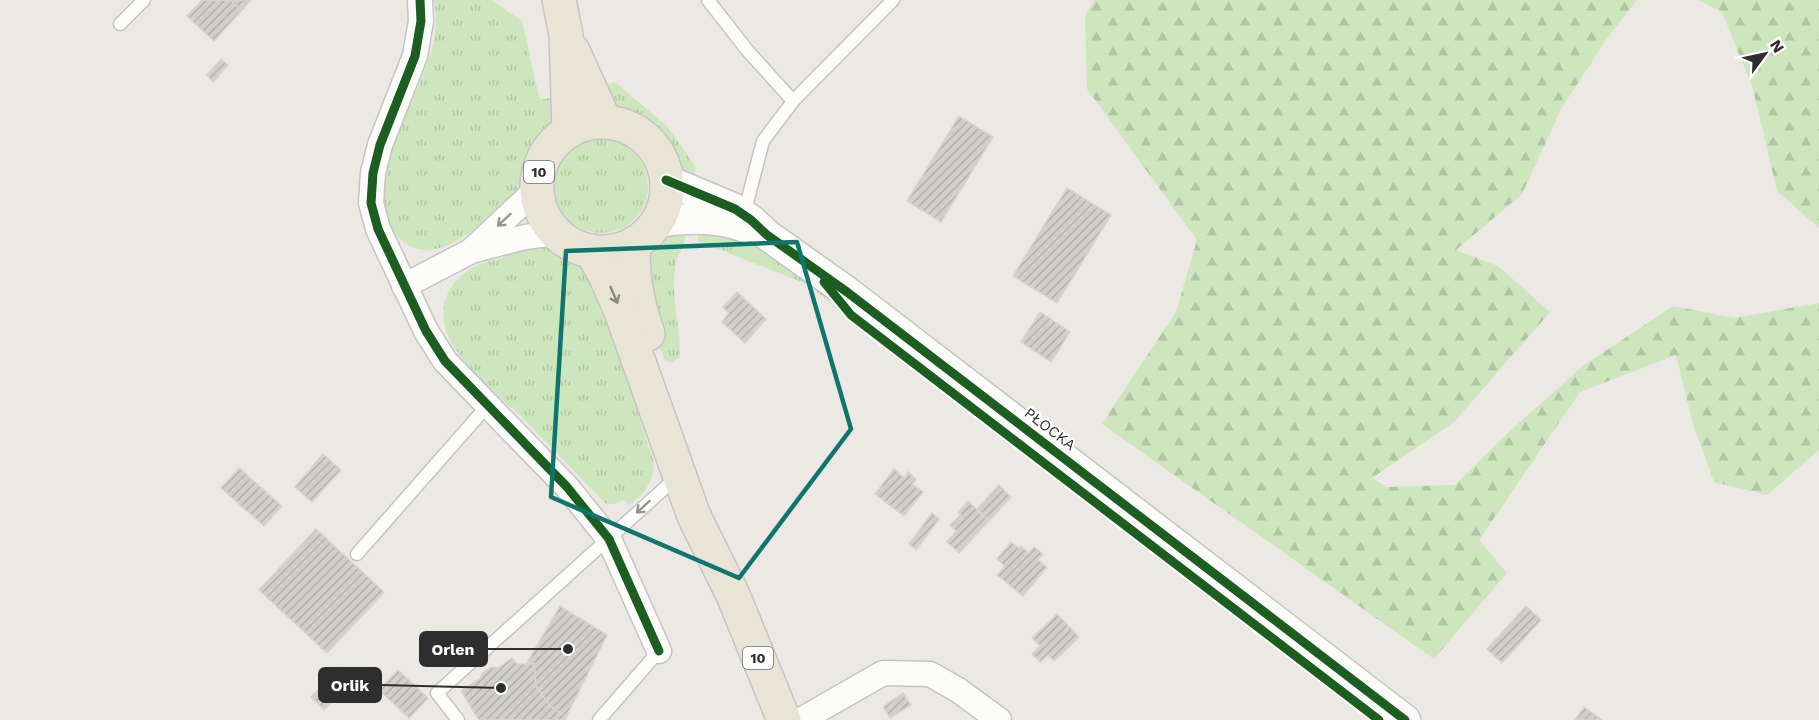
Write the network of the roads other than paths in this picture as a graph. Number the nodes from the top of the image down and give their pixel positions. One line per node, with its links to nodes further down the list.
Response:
1 (144, 0): 6 (lane)
2 (420, 0): 19 (street)
3 (560, 0): 7 (main road)
4 (708, 0): 8 (lane)
5 (893, 0): 8 (lane)
6 (120, 24)
7 (566, 35): 9 (main road); 10 (main road)
8 (792, 101): 13 (lane)
9 (605, 122): 10 (main road, 10); 11 (main road, 10)
10 (569, 131): 12 (main road, 10)
11 (666, 180): 13 (street, PŁOCKA); 14 (main road, 10)
12 (537, 189): 15 (main road, 10); 17 (street, one-way to 17)
13 (744, 215): 16 (street, PŁOCKA)
14 (645, 232): 16 (street, PŁOCKA); 18 (main road); 24 (main road, 10)
15 (556, 233): 17 (street); 18 (main road)
16 (767, 235): 31 (street, PŁOCKA)
17 (471, 251): 19 (street)
18 (591, 251): 21 (main road, 10, one-way to 21)
19 (404, 286): 20 (street)
20 (488, 405): 22 (street); 23 (lane)
21 (678, 476): 22 (lane, one-way to 22); 24 (main road, 10)
22 (609, 538): 25 (street); 26 (lane)
23 (357, 554)
24 (732, 595): 28 (main road, 10)
25 (659, 651): 27 (lane)
26 (458, 720)
27 (599, 720)
28 (784, 720)
29 (801, 720): 30 (street)
30 (999, 720)
31 (1405, 720)

